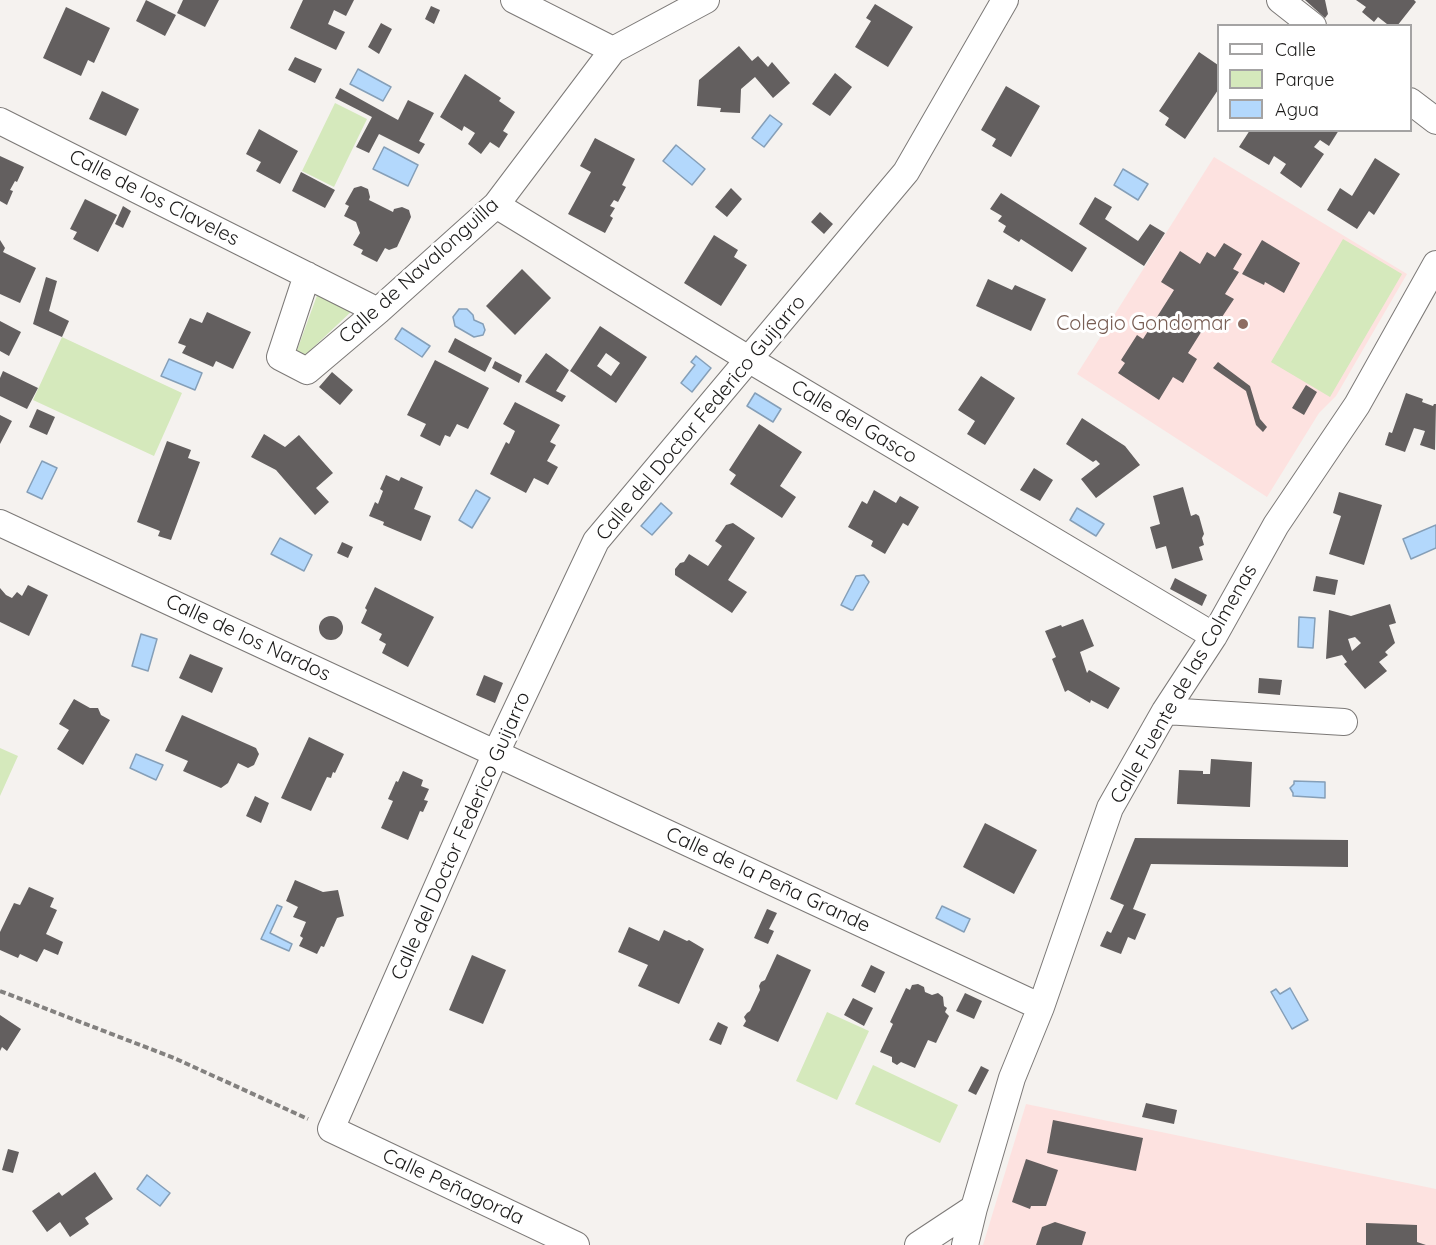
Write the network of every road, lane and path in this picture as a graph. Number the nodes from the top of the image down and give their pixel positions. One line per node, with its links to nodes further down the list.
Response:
1 (514, 0): 6 (street)
2 (706, 0): 6 (street, Calle de Navalonguilla)
3 (1005, 0): 14 (street, Calle del Doctor Federico Guijarro)
4 (1280, 0): 5 (street)
5 (1310, 24)
6 (613, 50): 10 (street, Calle de Navalonguilla)
7 (1412, 103): 9 (street)
8 (0, 121): 12 (street, Calle de los Claveles)
9 (1436, 121)
10 (495, 205): 13 (street, Calle de Navalonguilla); 14 (street, Calle del Gasco)
11 (1436, 264): 16 (street, Calle Fuente de las Colmenas)
12 (307, 275): 13 (street, Calle de los Claveles); 13 (street, Calle de Navalonguilla)
13 (378, 310)
14 (751, 359): 16 (street, Calle del Gasco); 19 (street, Calle del Doctor Federico Guijarro)
15 (0, 523): 19 (street, Calle de los Nardos)
16 (1214, 636): 17 (street, Calle Fuente de las Colmenas)
17 (1165, 711): 18 (street); 21 (street, Calle Fuente de las Colmenas)
18 (1344, 722)
19 (496, 753): 21 (street, Calle de la Peña Grande); 22 (street, Calle del Doctor Federico Guijarro)
20 (0, 991): 22 (path)
21 (1041, 1007): 23 (street, Calle Fuente de las Colmenas)
22 (331, 1129): 24 (street, Calle Peñagorda)
23 (974, 1208): 25 (street); 26 (street, Calle Fuente de las Colmenas)
24 (576, 1245)
25 (918, 1245)
26 (965, 1245)

